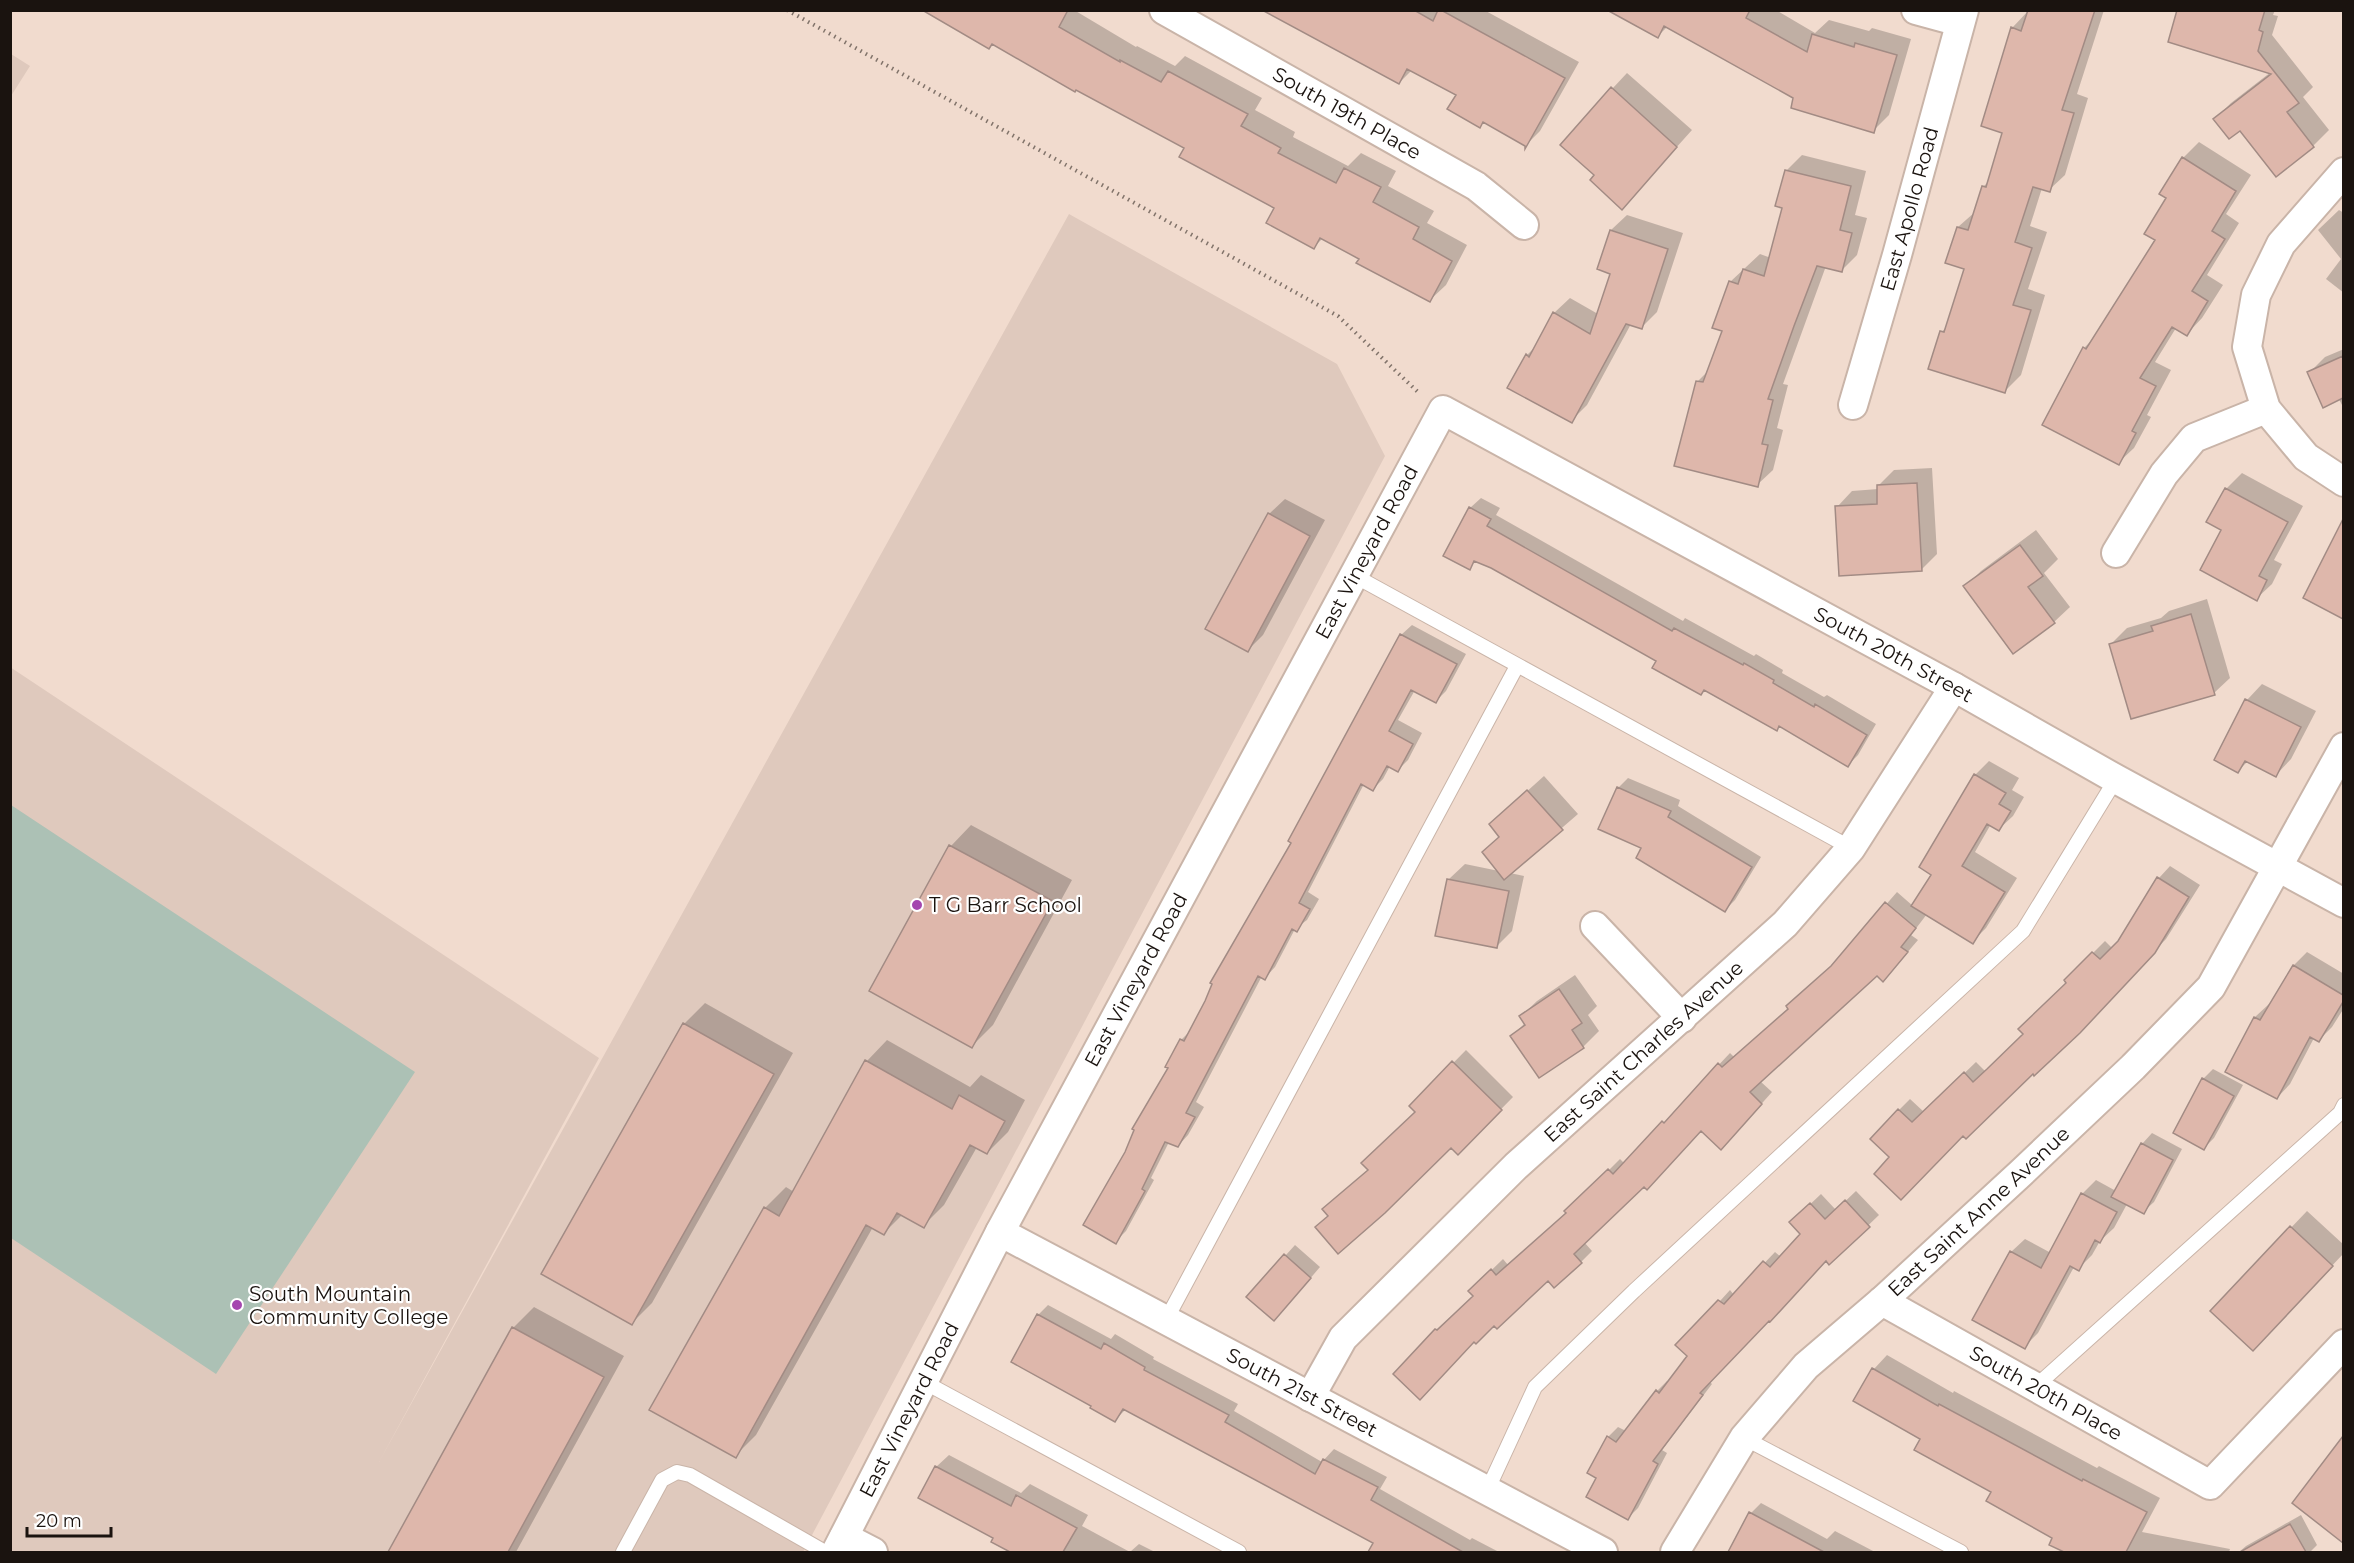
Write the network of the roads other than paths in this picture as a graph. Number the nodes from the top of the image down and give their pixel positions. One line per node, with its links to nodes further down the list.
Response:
1 (1916, 10): 3 (street)
2 (1175, 13): 5 (street, South 19th Place)
3 (1962, 16): 6 (street, East Apollo Road)
4 (2343, 172): 7 (street)
5 (1524, 225)
6 (1853, 405)
7 (2266, 409): 9 (street); 10 (street)
8 (1443, 410): 11 (street, East Vineyard Road); 13 (street, South 20th Street)
9 (2343, 482)
10 (2116, 553)
11 (1353, 575): 12 (lane); 22 (street, East Vineyard Road)
12 (1517, 666): 16 (lane); 24 (lane)
13 (1954, 687): 15 (street, South 20th Street); 16 (street, East Saint Charles Avenue)
14 (2343, 747): 17 (street, East Saint Anne Avenue)
15 (2116, 779): 17 (street, South 20th Street); 30 (lane)
16 (1851, 848): 20 (street, East Saint Charles Avenue)
17 (2279, 866): 18 (street, South 20th Street); 23 (street, East Saint Anne Avenue)
18 (2343, 903)
19 (1595, 926): 20 (street)
20 (1682, 1018): 28 (street, East Saint Charles Avenue)
21 (2343, 1105): 27 (lane)
22 (1000, 1232): 24 (street, South 21st Street); 26 (street, East Vineyard Road)
23 (1882, 1301): 27 (street, South 20th Place); 29 (street, East Saint Anne Avenue)
24 (1166, 1320): 28 (street, South 21st Street)
25 (2343, 1344): 27 (street, South 20th Place)
26 (924, 1382): 31 (street, East Vineyard Road); 34 (lane)
27 (2035, 1387)
28 (1310, 1397): 30 (street, South 21st Street)
29 (1744, 1438): 36 (street, East Saint Anne Avenue); 37 (lane)
30 (1487, 1491): 35 (street, South 21st Street)
31 (835, 1547): 32 (lane); 33 (street)
32 (622, 1552)
33 (873, 1552)
34 (1239, 1552)
35 (1603, 1552)
36 (1675, 1552)
37 (1961, 1552)

